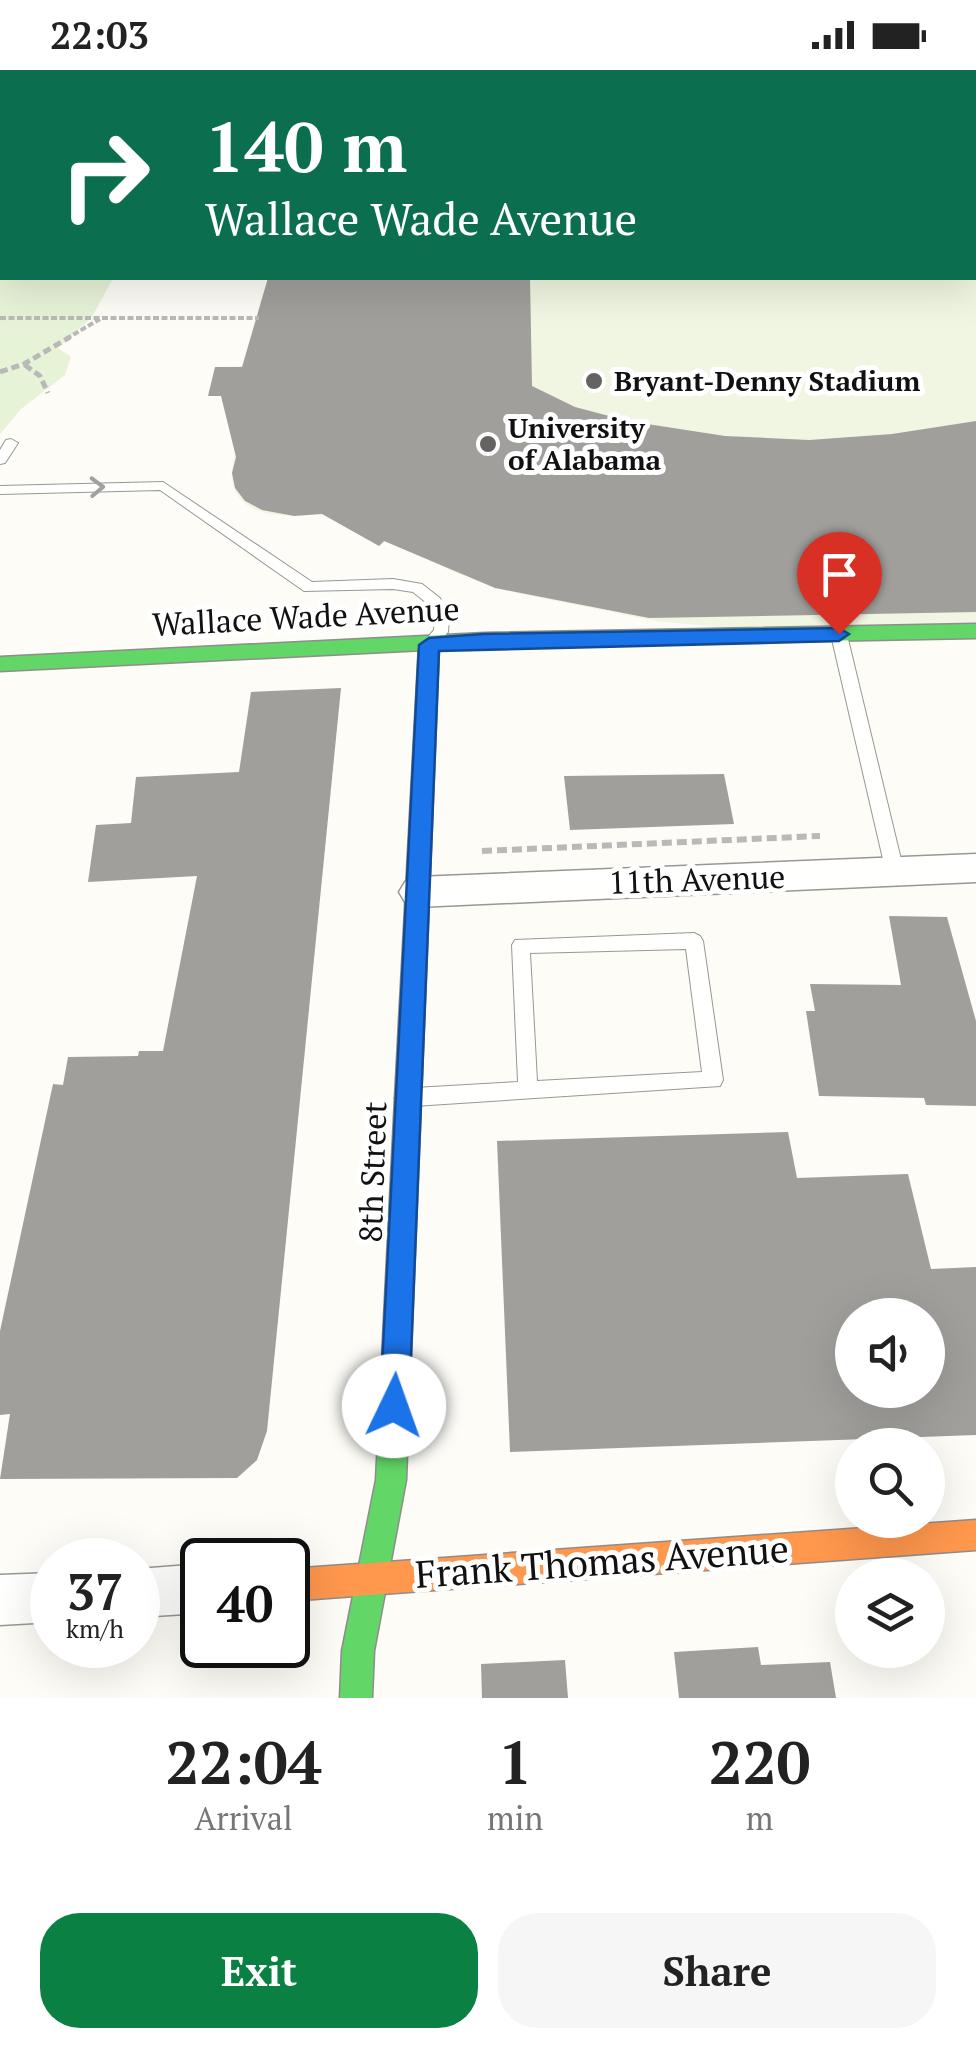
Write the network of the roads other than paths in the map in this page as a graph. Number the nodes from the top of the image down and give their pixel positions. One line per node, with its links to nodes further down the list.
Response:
1 (11, 444): 2 (lane)
2 (0, 460)
3 (0, 490): 6 (lane, one-way to 6)
4 (976, 631): 5 (street, Wallace Wade Avenue)
5 (839, 634): 6 (street, Wallace Wade Avenue); 9 (lane)
6 (429, 645): 7 (street, Wallace Wade Avenue); 10 (street, 8th Street)
7 (0, 664)
8 (976, 868): 9 (street, 11th Avenue)
9 (895, 872): 10 (street, 11th Avenue)
10 (417, 892): 12 (street, 8th Street)
11 (528, 1090): 11 (lane); 12 (lane)
12 (408, 1098): 14 (street, 8th Street)
13 (976, 1535): 14 (street, Frank Thomas Avenue)
14 (372, 1579): 15 (street, Frank Thomas Avenue); 18 (street, 8th Street)
15 (310, 1583)
16 (30, 1599): 17 (street)
17 (0, 1600)
18 (356, 1698)

